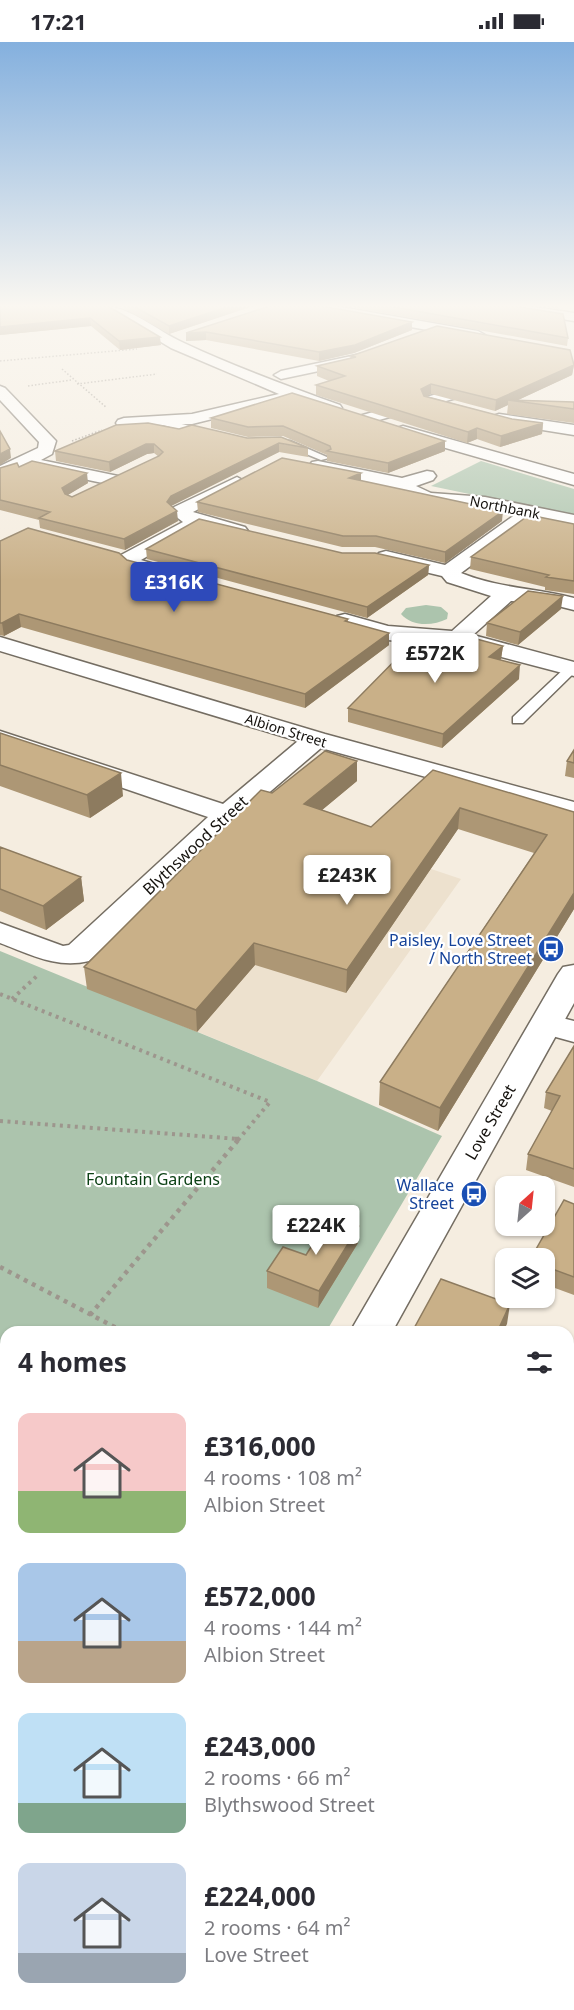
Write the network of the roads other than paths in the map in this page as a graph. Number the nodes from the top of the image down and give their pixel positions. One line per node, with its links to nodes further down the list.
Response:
1 (7, 398): 17 (street)
2 (280, 398): 9 (street)
3 (307, 398): 8 (street)
4 (441, 398): 5 (street)
5 (430, 401): 6 (street); 8 (street)
6 (461, 409)
7 (482, 415): 11 (street)
8 (365, 419): 14 (street)
9 (153, 420): 10 (street); 12 (lane)
10 (124, 423)
11 (574, 430)
12 (213, 434)
13 (271, 442): 15 (lane)
14 (483, 455): 22 (street); 23 (street)
15 (324, 458)
16 (280, 459): 23 (street, Northbank)
17 (26, 462): 19 (street); 21 (street)
18 (133, 470): 21 (street)
19 (0, 471)
20 (250, 475): 26 (street)
21 (112, 480): 24 (street)
22 (574, 480)
23 (403, 484): 25 (street, Northbank)
24 (84, 494)
25 (531, 512): 27 (street, Northbank); 32 (street)
26 (196, 521): 28 (street); 31 (street)
27 (574, 521)
28 (252, 534)
29 (106, 554): 31 (street)
30 (364, 555): 32 (street)
31 (128, 559): 33 (street)
32 (449, 572): 34 (street)
33 (192, 581)
34 (506, 594): 35 (street); 37 (street)
35 (574, 604)
36 (330, 618): 37 (street)
37 (457, 638): 39 (street)
38 (0, 644): 42 (street, Albion Street)
39 (573, 669): 40 (lane)
40 (518, 720)
41 (0, 738): 44 (street)
42 (316, 739): 43 (street, Albion Street); 44 (street, Blythswood Street)
43 (574, 810)
44 (227, 814): 45 (street, Blythswood Street)
45 (0, 932)
46 (574, 974): 47 (street, Love Street)
47 (560, 1028): 48 (street, Love Street)
48 (375, 1326)

